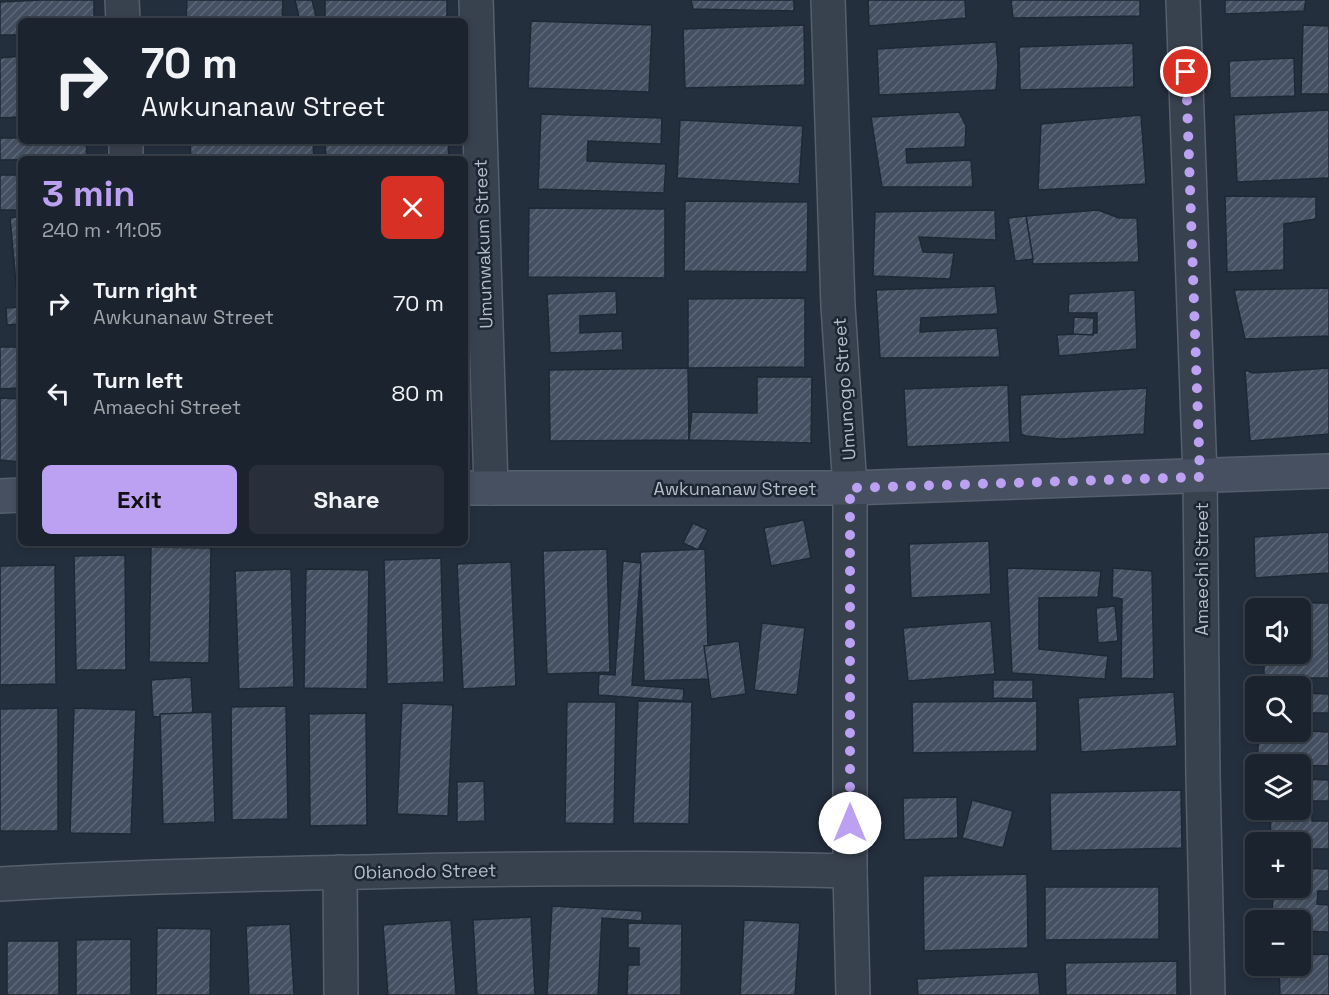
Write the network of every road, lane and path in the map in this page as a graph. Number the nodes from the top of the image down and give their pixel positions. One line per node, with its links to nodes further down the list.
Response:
1 (122, 0): 5 (street)
2 (476, 0): 8 (street, Umunwakum Street)
3 (828, 0): 9 (street, Umunogo Street)
4 (1183, 0): 7 (street, Amaechi Street)
5 (123, 18)
6 (1329, 471): 7 (street, Awkunanaw Street)
7 (1200, 477): 9 (street, Awkunanaw Street); 17 (street, Amaechi Street)
8 (478, 488): 9 (street, Awkunanaw Street)
9 (850, 488): 12 (street, Umunogo Street)
10 (0, 495): 11 (street)
11 (18, 495)
12 (850, 871): 13 (street, Obianodo Street); 16 (street, Umunogo Street)
13 (340, 872): 14 (street, Obianodo Street); 15 (street)
14 (0, 884)
15 (341, 995)
16 (853, 995)
17 (1208, 995)

